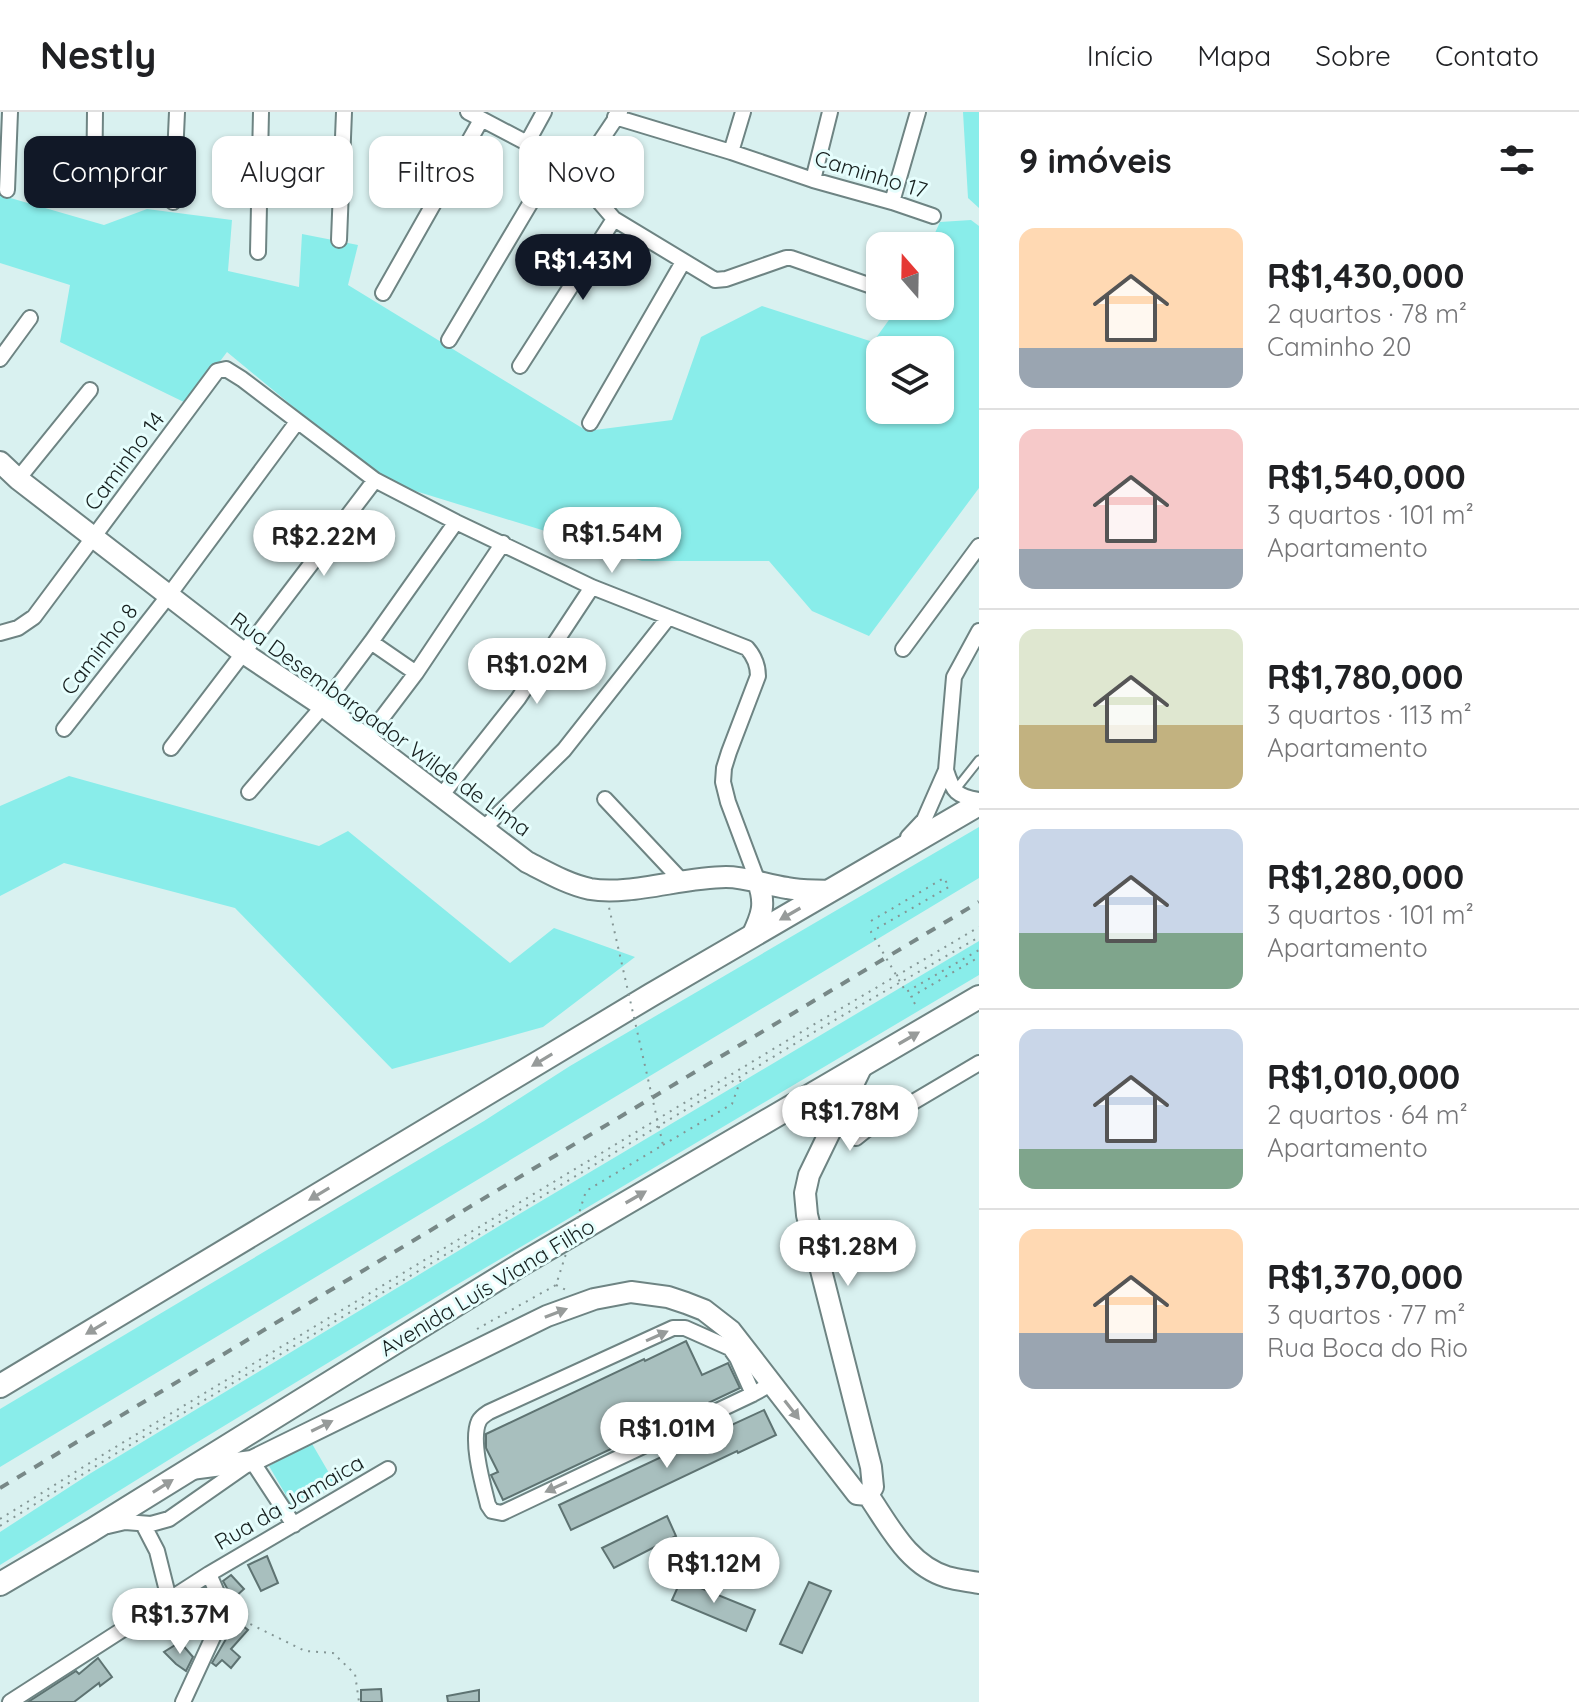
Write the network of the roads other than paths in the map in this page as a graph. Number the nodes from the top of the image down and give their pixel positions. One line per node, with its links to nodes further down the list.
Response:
1 (10, 112): 19 (street)
2 (95, 112): 12 (street)
3 (177, 112): 13 (street)
4 (261, 112): 26 (street)
5 (344, 112): 25 (street)
6 (544, 112): 14 (street)
7 (743, 112): 17 (street)
8 (830, 112): 18 (street)
9 (918, 112): 20 (street)
10 (617, 114): 15 (street); 17 (street, Caminho 17)
11 (474, 116): 16 (street); 29 (street)
12 (95, 136)
13 (176, 136)
14 (531, 136)
15 (603, 136)
16 (519, 139)
17 (731, 152): 18 (street, Caminho 17)
18 (813, 180): 20 (street, Caminho 17)
19 (7, 190)
20 (892, 202): 23 (street, Caminho 17)
21 (527, 208): 31 (street)
22 (604, 208): 24 (street)
23 (933, 216)
24 (614, 219): 27 (street); 33 (street)
25 (339, 240)
26 (258, 252)
27 (683, 262): 28 (street); 36 (street)
28 (866, 284)
29 (383, 293)
30 (30, 318): 32 (street)
31 (449, 340)
32 (0, 359)
33 (520, 366)
34 (90, 390): 38 (street)
35 (297, 422): 39 (street); 41 (street, Caminho 14); 45 (street, Caminho 8)
36 (590, 423)
37 (0, 462): 38 (main road, Rua Desembargador Wilde de Lima)
38 (9, 479): 41 (main road, Rua Desembargador Wilde de Lima)
39 (375, 480): 40 (street); 51 (street)
40 (456, 522): 42 (street); 49 (street)
41 (94, 538): 45 (main road, Rua Desembargador Wilde de Lima); 48 (street, Caminho 14)
42 (503, 543): 44 (street); 52 (street)
43 (979, 546): 50 (street)
44 (592, 587): 46 (street); 61 (street)
45 (169, 595): 51 (main road, Rua Desembargador Wilde de Lima); 54 (street, Caminho 8)
46 (668, 618): 64 (street); 67 (street)
47 (979, 631): 58 (street)
48 (0, 633)
49 (371, 642): 52 (street); 53 (street)
50 (903, 649)
51 (242, 652): 53 (main road, Rua Desembargador Wilde de Lima); 56 (street)
52 (416, 673): 55 (street)
53 (323, 706): 55 (main road, Rua Desembargador Wilde de Lima); 60 (street)
54 (64, 729)
55 (366, 739): 61 (main road, Rua Desembargador Wilde de Lima)
56 (171, 748)
57 (979, 760): 59 (lane)
58 (946, 770): 59 (street); 65 (street)
59 (955, 791): 63 (street)
60 (249, 792)
61 (441, 796): 64 (main road, Rua Desembargador Wilde de Lima)
62 (605, 799): 66 (street)
63 (979, 802): 65 (highway)
64 (484, 828): 66 (main road, Rua Desembargador Wilde de Lima)
65 (881, 862): 68 (highway)
66 (681, 880): 67 (main road, Rua Desembargador Wilde de Lima)
67 (758, 882): 68 (main road, Rua Desembargador Wilde de Lima); 69 (main road)
68 (830, 891): 69 (highway, one-way to 69)
69 (752, 936): 74 (highway, one-way to 74)
70 (979, 997): 72 (highway, Avenida Luís Viana Filho, one-way to 70)
71 (979, 1063): 73 (street)
72 (862, 1066): 73 (main road); 77 (highway, Avenida Luís Viana Filho, one-way to 72)
73 (829, 1133): 79 (main road)
74 (0, 1386)
75 (762, 1389): 75 (street, one-way to 75); 76 (main road, one-way to 75); 79 (main road, one-way to 79)
76 (252, 1461): 77 (main road); 80 (street); 81 (street)
77 (191, 1469): 82 (highway, Avenida Luís Viana Filho, one-way to 77)
78 (388, 1469): 81 (street, Rua da Jamaica)
79 (868, 1495): 84 (main road)
80 (143, 1524): 82 (street); 86 (street)
81 (294, 1525): 83 (street, Rua da Jamaica)
82 (92, 1530): 85 (highway, Avenida Luís Viana Filho)
83 (209, 1574): 86 (street, Rua da Jamaica); 88 (street)
84 (979, 1583)
85 (0, 1584)
86 (169, 1599): 87 (street, Rua da Jamaica)
87 (10, 1702)
88 (183, 1702)

